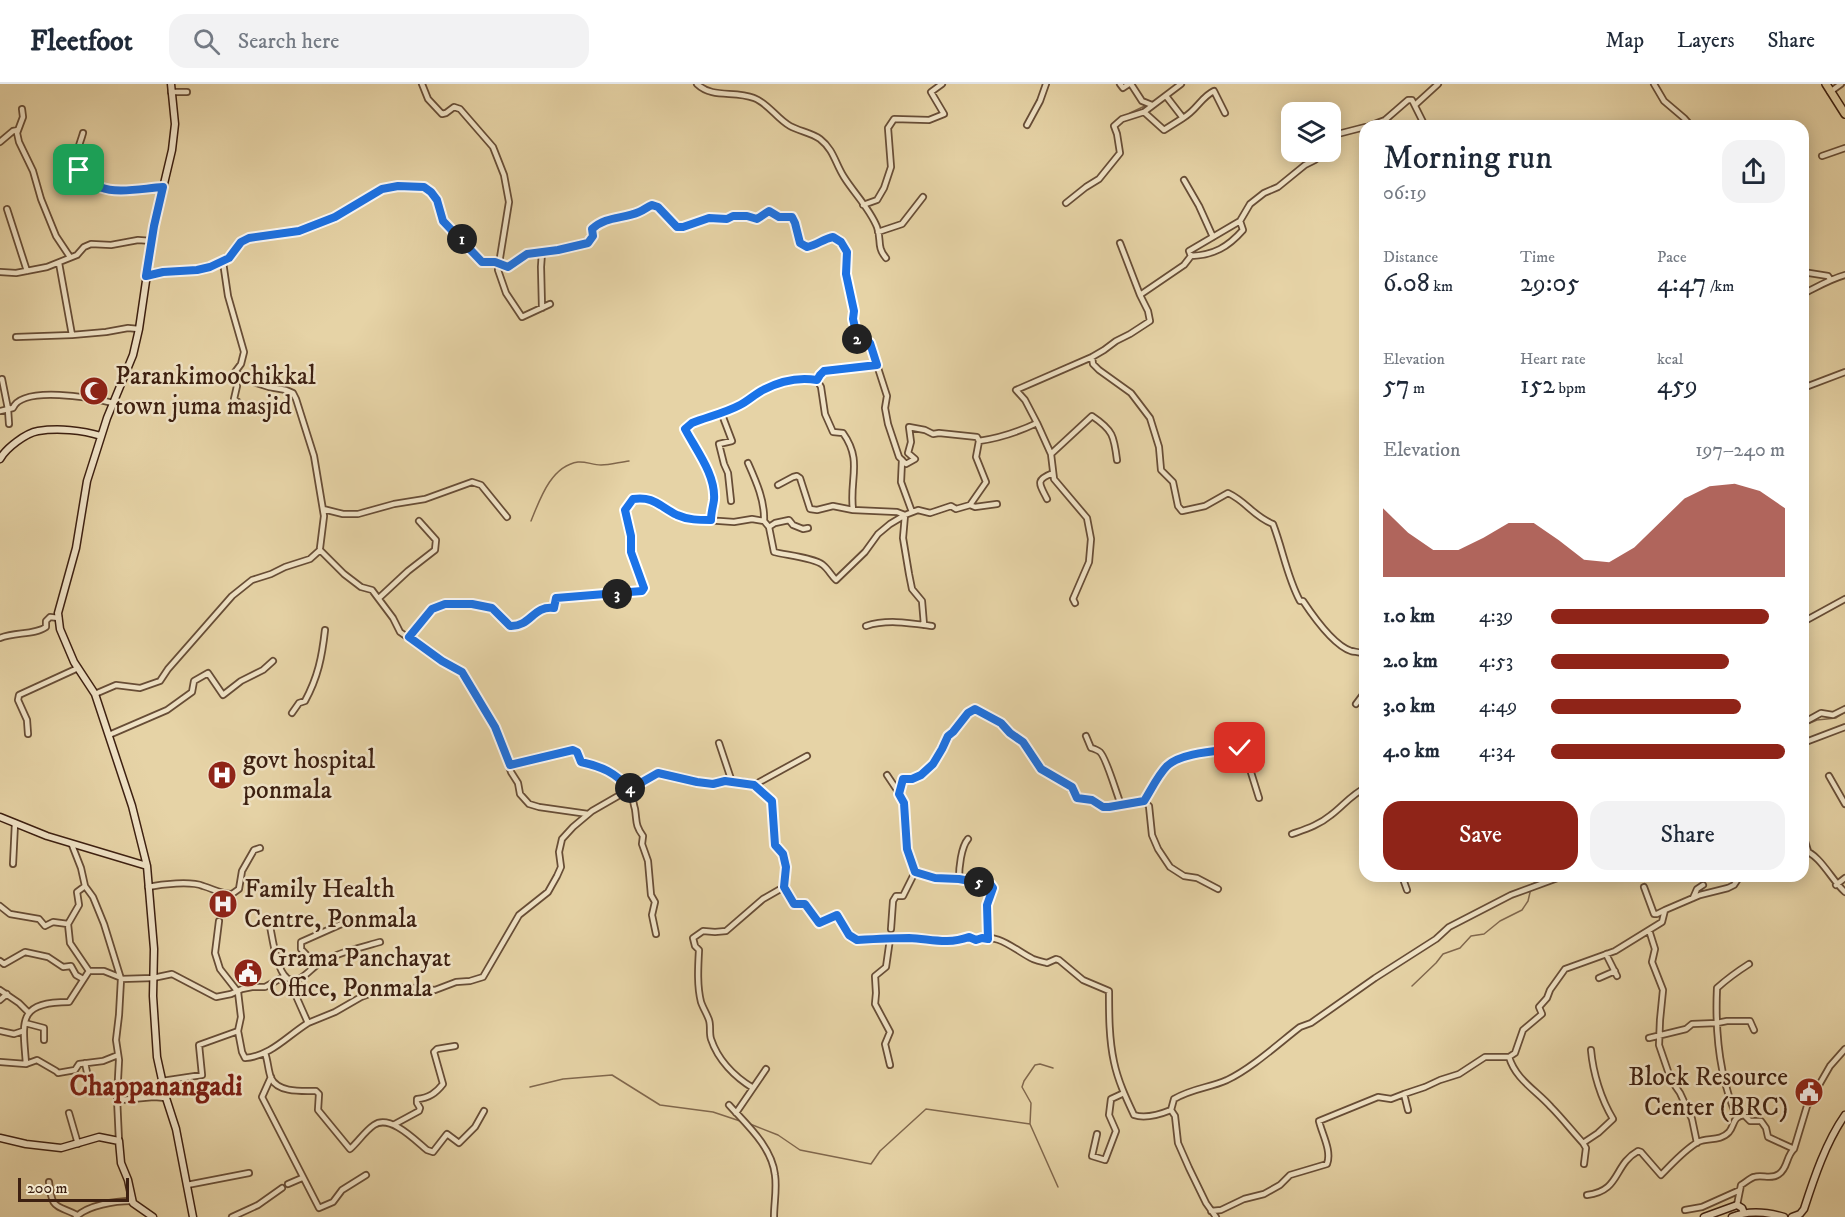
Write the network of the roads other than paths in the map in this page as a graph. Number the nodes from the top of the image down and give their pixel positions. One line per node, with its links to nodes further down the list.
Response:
1 (171, 84): 13 (main road)
2 (422, 84): 53 (street)
3 (697, 84): 40 (street)
4 (942, 84): 40 (street)
5 (1046, 84): 27 (street)
6 (1120, 84): 7 (street)
7 (1130, 84): 17 (street)
8 (1180, 84): 16 (street)
9 (1438, 84): 18 (street)
10 (1654, 84): 26 (street)
11 (1826, 84): 15 (main road)
12 (1841, 84): 15 (street)
13 (171, 92): 14 (street); 37 (main road)
14 (188, 92)
15 (1830, 92): 22 (main road)
16 (1166, 96): 17 (street); 23 (street)
17 (1152, 105): 20 (street)
18 (1414, 105): 24 (street); 25 (street)
19 (22, 108): 29 (street)
20 (1144, 112): 23 (street); 39 (street)
21 (1225, 113): 23 (street)
22 (1845, 114)
23 (1183, 118)
24 (1385, 120)
25 (1422, 120)
26 (1686, 120)
27 (1027, 124)
28 (1359, 129): 31 (street)
29 (18, 130): 32 (street); 49 (street)
30 (83, 133): 37 (street)
31 (1341, 133)
32 (0, 142)
33 (1845, 148): 34 (street)
34 (1822, 156)
35 (1311, 162): 42 (street)
36 (1184, 180): 44 (street)
37 (163, 187): 45 (main road)
38 (923, 197): 43 (street)
39 (1066, 203)
40 (863, 205): 43 (street)
41 (7, 209): 54 (street)
42 (1240, 221): 44 (street); 48 (street)
43 (878, 232): 50 (street)
44 (1213, 237): 48 (street)
45 (152, 241): 49 (street); 58 (main road)
46 (1119, 243): 61 (street)
47 (542, 252): 53 (street); 63 (street); 68 (street)
48 (1191, 256): 61 (street)
49 (70, 257): 52 (street)
50 (886, 258)
51 (223, 262): 53 (street); 58 (street); 69 (street)
52 (59, 263): 54 (street); 65 (street)
53 (500, 264): 63 (street)
54 (27, 271): 55 (street)
55 (0, 272)
56 (1809, 273): 59 (street)
57 (1845, 275): 59 (street)
58 (146, 276): 64 (main road)
59 (1830, 279): 60 (street)
60 (1809, 291)
61 (1140, 295): 67 (street)
62 (550, 304): 63 (street)
63 (542, 308)
64 (139, 329): 65 (street); 75 (main road)
65 (72, 335): 66 (street)
66 (16, 337)
67 (1092, 357): 79 (street); 116 (street)
68 (877, 365): 72 (street); 85 (street)
69 (235, 372): 74 (street); 94 (street)
70 (1845, 372): 73 (street)
71 (2, 379): 76 (street)
72 (817, 380): 78 (street); 95 (street)
73 (1809, 386)
74 (238, 402)
75 (113, 403): 76 (street); 81 (main road)
76 (8, 409): 77 (street); 80 (street)
77 (0, 411)
78 (721, 412): 91 (street); 99 (street)
79 (1037, 423): 82 (street); 83 (street)
80 (9, 424)
81 (101, 436): 84 (main road); 108 (main road)
82 (979, 441): 85 (street); 93 (street)
83 (1051, 454): 86 (street); 88 (street)
84 (0, 459)
85 (902, 460): 96 (street)
86 (1117, 460)
87 (747, 463): 101 (street)
88 (1053, 473): 90 (street); 107 (street)
89 (778, 485): 95 (street)
90 (1047, 499)
91 (731, 501)
92 (997, 504): 93 (street)
93 (970, 505): 96 (street)
94 (323, 509): 98 (street); 104 (street)
95 (853, 510): 97 (street)
96 (912, 512): 97 (street)
97 (905, 515): 102 (street); 110 (street)
98 (507, 518)
99 (711, 520): 101 (street); 114 (street)
100 (419, 521): 105 (street)
101 (764, 521): 102 (street)
102 (769, 527): 103 (street)
103 (808, 528)
104 (320, 549)
105 (379, 598): 114 (street); 119 (street)
106 (1845, 599): 109 (street)
107 (1075, 603)
108 (59, 618): 115 (street); 118 (main road)
109 (1809, 619)
110 (924, 625): 111 (street); 112 (street)
111 (866, 626)
112 (932, 626)
113 (325, 630): 123 (street)
114 (409, 637): 132 (street)
115 (0, 638)
116 (1359, 652)
117 (273, 661): 127 (street)
118 (78, 668): 119 (main road); 126 (street)
119 (95, 694): 127 (main road)
120 (1359, 700): 121 (street)
121 (1356, 704)
122 (1845, 709): 124 (street)
123 (292, 713)
124 (1809, 720)
125 (1845, 727): 129 (street)
126 (28, 734)
127 (109, 735): 154 (main road)
128 (1086, 736): 143 (street)
129 (1809, 741)
130 (719, 743): 135 (street)
131 (807, 756): 136 (street)
132 (510, 765): 137 (street); 144 (street)
133 (887, 775): 139 (street)
134 (1829, 776): 142 (street)
135 (732, 782): 136 (street); 137 (street)
136 (754, 785): 166 (street)
137 (630, 789): 144 (street); 180 (street)
138 (1359, 791): 147 (street)
139 (900, 795): 143 (street); 156 (street)
140 (1259, 798): 141 (street)
141 (1144, 801): 143 (street); 168 (street)
142 (1845, 804)
143 (1117, 806)
144 (588, 814): 201 (street)
145 (0, 817): 146 (main road)
146 (15, 823): 149 (main road); 152 (street)
147 (1292, 834)
148 (968, 839): 157 (street)
149 (72, 845): 154 (main road); 164 (street)
150 (260, 848): 165 (street)
151 (1809, 852): 155 (street)
152 (13, 864)
153 (1832, 864): 155 (street)
154 (147, 866): 165 (main road)
155 (1826, 870): 163 (street)
156 (915, 872): 157 (street); 178 (street)
157 (959, 879): 182 (street)
158 (1845, 879): 163 (street)
159 (1404, 882): 169 (street)
160 (1541, 882): 230 (street)
161 (1736, 882): 171 (street)
162 (1703, 885): 171 (street)
163 (1836, 885): 170 (street)
164 (84, 886): 177 (street); 190 (street)
165 (148, 886): 191 (main road)
166 (784, 887): 181 (street); 224 (street)
167 (1644, 887): 173 (street)
168 (1218, 889)
169 (1407, 890)
170 (1845, 892)
171 (1693, 898): 173 (street)
172 (0, 906): 177 (street)
173 (1665, 910): 179 (street)
174 (268, 917): 189 (street)
175 (219, 921): 196 (street)
176 (346, 922): 187 (street)
177 (68, 924): 188 (street)
178 (891, 929)
179 (1649, 930): 184 (street); 207 (street)
180 (656, 934)
181 (890, 939): 182 (street); 219 (street)
182 (988, 939): 225 (street)
183 (380, 942): 187 (street)
184 (1606, 954): 192 (street); 215 (street)
185 (0, 960): 193 (street)
186 (1749, 964): 202 (street)
187 (316, 965): 189 (street)
188 (88, 971): 190 (street); 193 (street)
189 (285, 976): 196 (street)
190 (120, 978): 191 (street); 214 (street)
191 (153, 978): 196 (street); 223 (main road)
192 (1599, 978)
193 (83, 979): 199 (street)
194 (292, 987): 201 (street)
195 (0, 990): 197 (street)
196 (238, 992): 205 (street)
197 (7, 994): 198 (street); 199 (street)
198 (0, 1000)
199 (28, 1012): 200 (street)
200 (25, 1023): 204 (street); 209 (street)
201 (308, 1023): 213 (street)
202 (1717, 1023): 203 (street); 207 (street); 236 (street)
203 (1754, 1030)
204 (23, 1031): 206 (street); 218 (street)
205 (238, 1031): 213 (street); 223 (street)
206 (0, 1032)
207 (1659, 1035): 208 (street); 242 (street)
208 (1649, 1038)
209 (45, 1040)
210 (455, 1046): 237 (street)
211 (1845, 1049): 244 (street)
212 (1591, 1050): 241 (street)
213 (265, 1053): 222 (street)
214 (118, 1055): 217 (street); 228 (street)
215 (1509, 1057): 226 (street); 241 (street)
216 (0, 1062): 218 (street)
217 (85, 1063): 218 (street); 221 (street)
218 (26, 1064)
219 (890, 1065)
220 (766, 1069): 224 (street)
221 (88, 1077)
222 (271, 1077): 237 (street); 248 (street)
223 (162, 1081): 227 (main road)
224 (753, 1088): 234 (street)
225 (1124, 1093): 230 (street); 238 (street)
226 (1404, 1094): 231 (street); 258 (street)
227 (166, 1098): 228 (street); 250 (main road)
228 (118, 1102): 240 (street)
229 (729, 1105): 234 (street)
230 (1171, 1110): 258 (street)
231 (1408, 1110)
232 (484, 1111): 237 (street)
233 (69, 1113): 243 (street)
234 (736, 1113): 264 (street)
235 (1845, 1115): 269 (main road)
236 (1737, 1118): 242 (street); 244 (street)
237 (395, 1124)
238 (1096, 1134)
239 (0, 1138): 243 (main road)
240 (118, 1141): 243 (main road); 255 (main road)
241 (1583, 1143): 245 (street)
242 (1697, 1143): 254 (street)
243 (78, 1144)
244 (1794, 1149): 253 (street)
245 (1584, 1164)
246 (249, 1173): 250 (street)
247 (366, 1175): 248 (street)
248 (302, 1178): 251 (street)
249 (49, 1182): 260 (street)
250 (187, 1185): 262 (main road)
251 (288, 1185)
252 (282, 1188): 263 (street)
253 (1740, 1190): 256 (street); 257 (street)
254 (1587, 1195)
255 (132, 1201): 260 (street); 261 (main road)
256 (1737, 1205): 259 (main road); 266 (main road)
257 (1685, 1210)
258 (1211, 1211): 265 (street)
259 (1744, 1213): 267 (main road); 268 (main road)
260 (76, 1216)
261 (153, 1217)
262 (193, 1217)
263 (232, 1217)
264 (774, 1217)
265 (1216, 1217)
266 (1704, 1217)
267 (1732, 1217)
268 (1784, 1217)
269 (1793, 1217)

